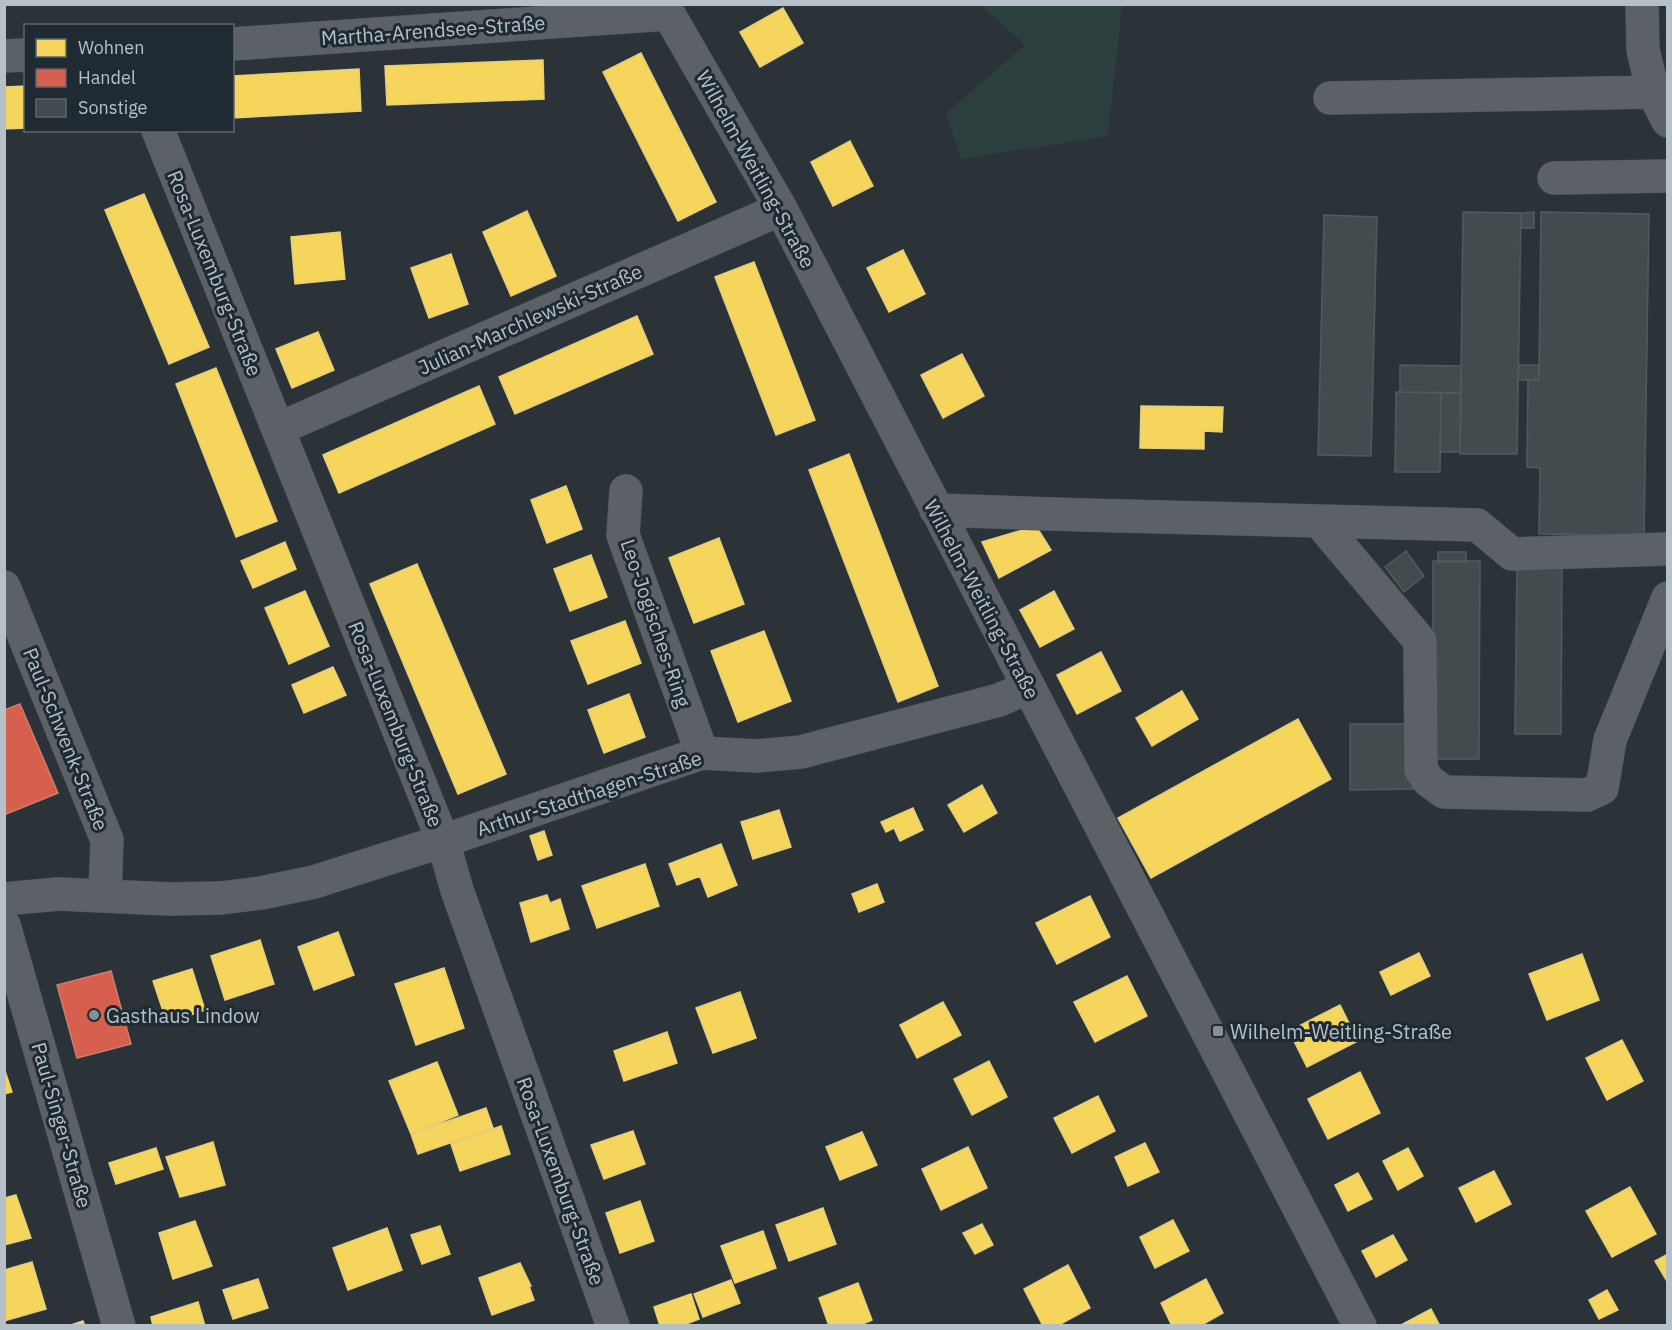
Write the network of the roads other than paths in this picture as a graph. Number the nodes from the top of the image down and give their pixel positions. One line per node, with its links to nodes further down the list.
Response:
1 (1642, 4): 7 (street)
2 (666, 9): 3 (street, Martha-Arendsee-Straße); 11 (street, Wilhelm-Weitling-Straße)
3 (234, 44)
4 (24, 55): 5 (street)
5 (4, 56)
6 (1330, 98): 7 (street)
7 (1660, 107)
8 (159, 132): 12 (street, Rosa-Luxemburg-Straße)
9 (1668, 176): 10 (street)
10 (1554, 178)
11 (781, 209): 12 (street, Julian-Marchlewski-Straße); 14 (street, Wilhelm-Weitling-Straße)
12 (278, 429): 21 (street, Rosa-Luxemburg-Straße)
13 (626, 491): 20 (street, Leo-Jogisches-Ring)
14 (936, 510): 15 (street); 19 (street, Wilhelm-Weitling-Straße)
15 (1319, 521): 16 (street); 18 (street)
16 (1668, 549)
17 (4, 587): 22 (street, Paul-Schwenk-Straße)
18 (1668, 598)
19 (1029, 687): 20 (street, Arthur-Stadthagen-Straße); 27 (street, Wilhelm-Weitling-Straße)
20 (702, 753): 21 (street, Arthur-Stadthagen-Straße)
21 (443, 841): 22 (street, Arthur-Stadthagen-Straße); 26 (street, Rosa-Luxemburg-Straße)
22 (105, 896): 23 (street, Arthur-Stadthagen-Straße)
23 (4, 899)
24 (4, 925): 25 (street, Paul-Singer-Straße)
25 (119, 1326)
26 (613, 1326)
27 (1360, 1326)

